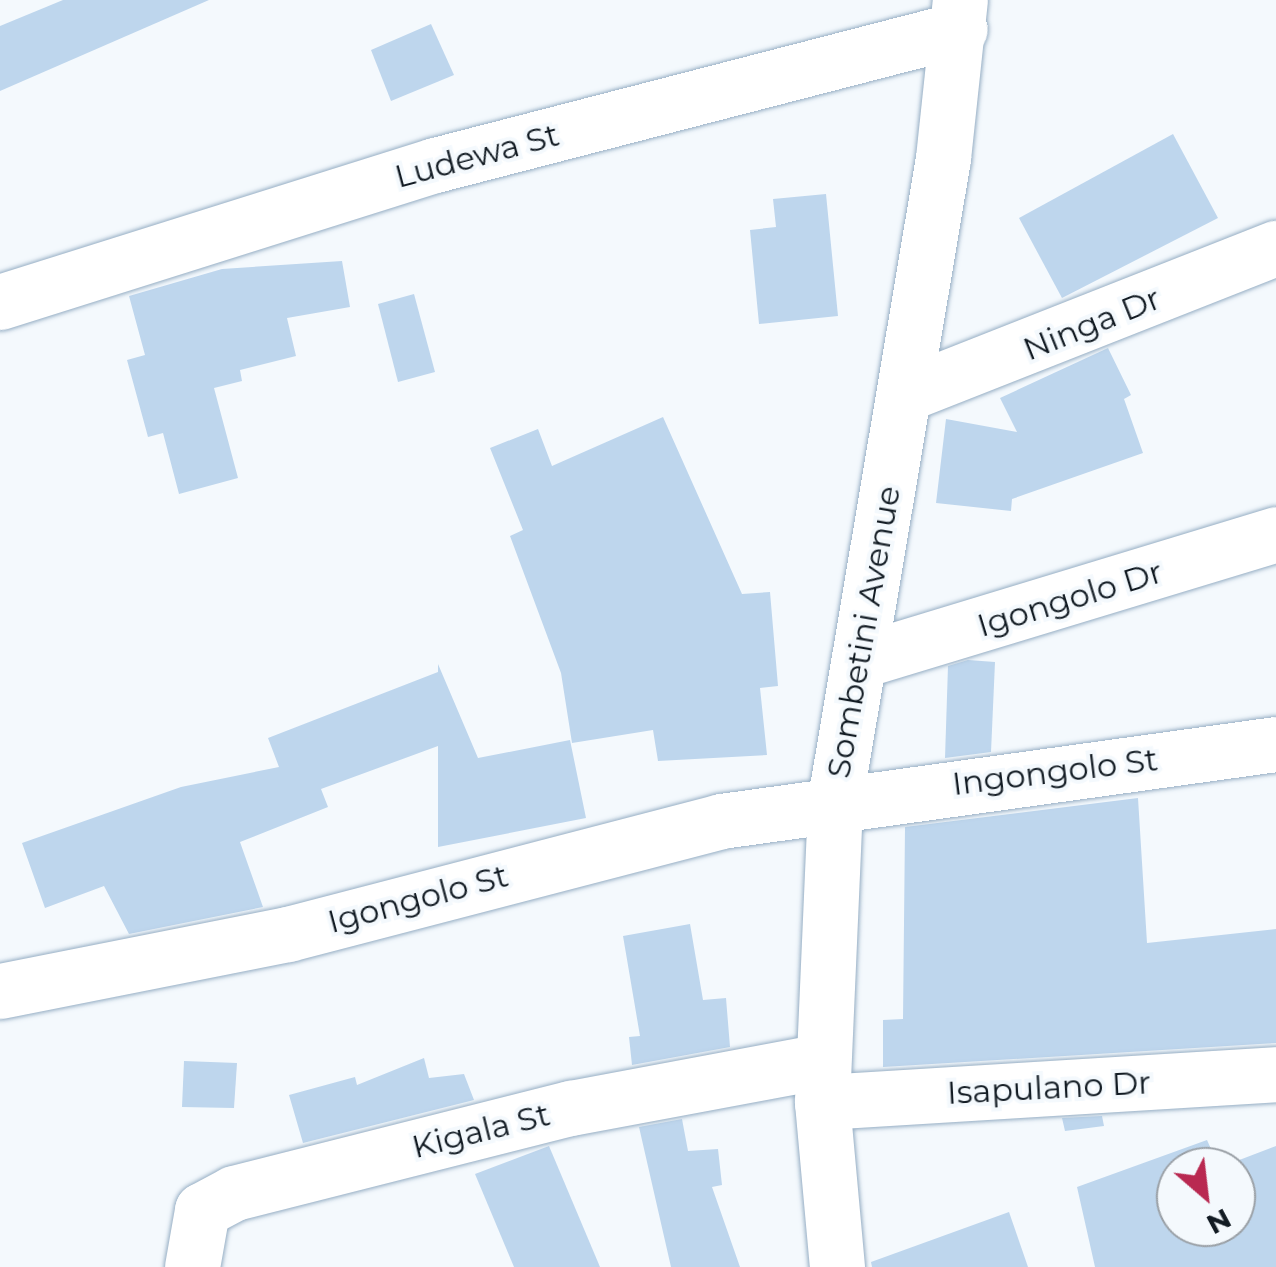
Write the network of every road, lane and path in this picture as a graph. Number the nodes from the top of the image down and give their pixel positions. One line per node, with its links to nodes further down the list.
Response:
1 (960, 15): 3 (street, Ludewa St); 4 (street, Sombetini Avenue)
2 (1276, 248): 4 (street, Ninga Dr)
3 (0, 302)
4 (905, 394): 6 (street, Sombetini Avenue)
5 (1276, 534): 6 (street, Igongolo Dr)
6 (862, 660): 8 (street, Sombetini Avenue)
7 (1276, 744): 8 (street, Ingongolo St)
8 (835, 800): 9 (street, Igongolo St); 11 (street, Sombetini Avenue)
9 (0, 991)
10 (1276, 1074): 11 (street, Isapulano Dr)
11 (822, 1082): 12 (street, Kigala St); 13 (street, Sombetini Avenue)
12 (192, 1267)
13 (837, 1267)

